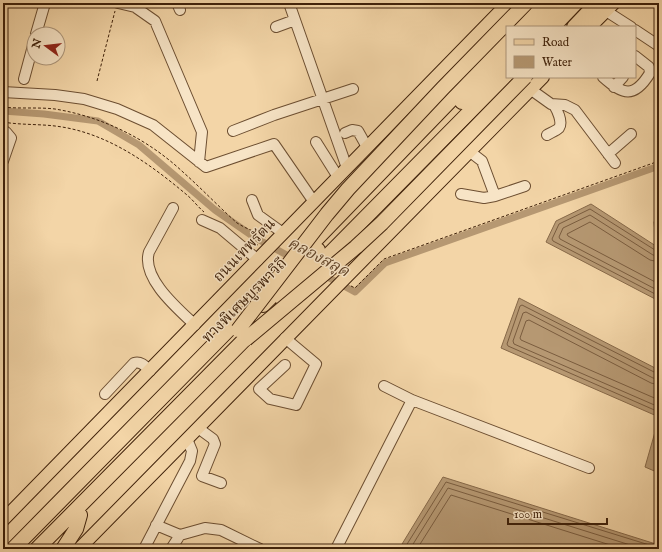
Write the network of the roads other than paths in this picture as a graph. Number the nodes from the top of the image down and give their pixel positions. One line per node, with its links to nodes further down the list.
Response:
1 (45, 3): 13 (street)
2 (289, 3): 11 (street)
3 (508, 3): 45 (main road, ถนนเทพรัตน)
4 (526, 3): 63 (highway, bridge)
5 (545, 3): 14 (highway)
6 (560, 3): 15 (highway)
7 (576, 3): 16 (highway)
8 (586, 3): 17 (highway)
9 (606, 6): 12 (main road); 18 (highway); 19 (street)
10 (116, 7): 49 (street)
11 (295, 20): 20 (street); 37 (street)
12 (594, 25)
13 (38, 26)
14 (523, 26)
15 (537, 26)
16 (554, 26)
17 (563, 26)
18 (576, 26)
19 (629, 26)
20 (276, 27)
21 (636, 31): 23 (street)
22 (506, 43): 80 (highway)
23 (659, 46)
24 (506, 58): 63 (highway, ทางพิเศษบูรพาวิถี, bridge)
25 (636, 60): 34 (street)
26 (28, 66): 32 (street)
27 (506, 75): 63 (highway, ทางพิเศษบูรพาวิถี, bridge)
28 (512, 78): 76 (highway)
29 (540, 78): 33 (main road)
30 (604, 78): 34 (street)
31 (622, 78): 34 (street)
32 (24, 79)
33 (528, 83): 38 (street); 46 (main road); 63 (highway, bridge)
34 (614, 87)
35 (353, 89): 37 (street)
36 (3, 92): 49 (street)
37 (322, 99): 39 (street); 51 (street)
38 (554, 104): 43 (street); 47 (street)
39 (233, 131)
40 (3, 132): 48 (street)
41 (345, 133): 45 (street)
42 (631, 134): 47 (street)
43 (547, 135)
44 (316, 142): 52 (street)
45 (367, 146): 51 (main road, ถนนเทพรัตน)
46 (469, 151): 55 (street); 64 (main road)
47 (608, 154): 50 (street)
48 (3, 161)
49 (199, 162): 57 (street)
50 (615, 163)
51 (347, 168): 52 (main road, ถนนเทพรัตน)
52 (338, 177): 57 (main road, ถนนเทพรัตน)
53 (525, 186): 55 (street)
54 (461, 194): 55 (street)
55 (495, 196)
56 (252, 200): 60 (street)
57 (314, 202): 60 (main road, ถนนเทพรัตน)
58 (173, 208): 62 (street)
59 (204, 217): 61 (street)
60 (279, 234): 61 (main road, ถนนเทพรัตน)
61 (263, 255): 62 (main road, ถนนเทพรัตน)
62 (195, 325): 66 (main road, ถนนเทพรัตน)
63 (242, 334): 81 (highway, ทางพิเศษบูรพาวิถี); 82 (highway, ทางพิเศษบูรพาวิถี)
64 (285, 338): 65 (street); 72 (main road)
65 (286, 365)
66 (150, 371): 67 (street); 70 (main road, ถนนเทพรัตน)
67 (114, 383): 69 (street); 70 (street)
68 (384, 386): 71 (street)
69 (105, 394)
70 (126, 395): 77 (main road, ถนนเทพรัตน)
71 (412, 400): 74 (street); 89 (street)
72 (198, 428): 73 (main road); 75 (street)
73 (187, 439): 78 (street); 85 (main road)
74 (589, 468)
75 (221, 483)
76 (80, 515): 83 (highway); 84 (highway)
77 (3, 520)
78 (156, 525): 79 (street); 86 (street)
79 (180, 535): 87 (street); 88 (street)
80 (13, 549)
81 (21, 549)
82 (38, 549)
83 (46, 549)
84 (63, 549)
85 (79, 549)
86 (144, 549)
87 (171, 549)
88 (260, 549)
89 (336, 549)

